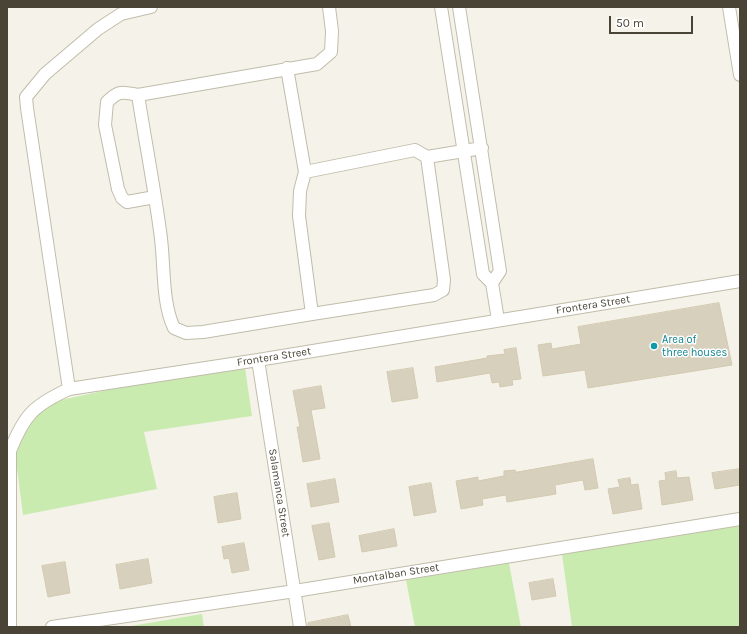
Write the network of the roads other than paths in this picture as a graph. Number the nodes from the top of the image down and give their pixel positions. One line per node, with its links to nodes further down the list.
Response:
1 (151, 7): 19 (street)
2 (329, 7): 6 (street)
3 (441, 7): 10 (street)
4 (459, 7): 9 (street)
5 (729, 7): 7 (street)
6 (287, 68): 8 (street); 12 (street)
7 (740, 75)
8 (138, 95): 13 (street); 13 (street)
9 (482, 148): 10 (street); 15 (street)
10 (463, 150): 11 (street); 15 (street)
11 (427, 157): 12 (street); 16 (street)
12 (304, 172): 16 (street)
13 (155, 197): 16 (street)
14 (740, 281): 17 (street, Frontera Street)
15 (492, 283): 17 (street)
16 (312, 314)
17 (498, 320): 18 (street, Frontera Street)
18 (258, 360): 19 (street, Frontera Street); 21 (street, Salamanca Street)
19 (69, 388): 22 (street, Frontera Street)
20 (740, 519): 21 (street, Montalban Street)
21 (295, 591): 23 (street, Montalban Street); 24 (street, Salamanca Street)
22 (10, 627)
23 (52, 627)
24 (300, 627)

